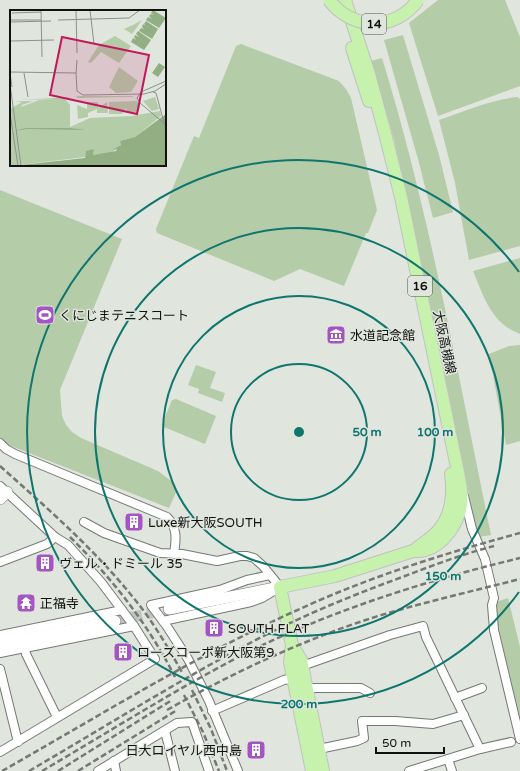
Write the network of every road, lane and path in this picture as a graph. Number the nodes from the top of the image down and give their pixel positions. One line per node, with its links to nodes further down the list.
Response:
1 (329, 0): 4 (main road, 14, bridge)
2 (336, 0): 10 (main road, 大阪高槻線 / 16)
3 (345, 0): 6 (main road, 大阪高槻線 / 16)
4 (418, 0)
5 (0, 443): 11 (street)
6 (459, 478): 10 (main road, 大阪高槻線 / 16); 36 (street)
7 (2, 492): 9 (street)
8 (84, 522): 11 (street)
9 (55, 537): 12 (street); 16 (street)
10 (413, 551): 14 (main road, 大阪高槻線 / 16)
11 (174, 554): 13 (street)
12 (0, 562)
13 (270, 575): 14 (street); 18 (street)
14 (280, 587): 15 (street); 18 (street); 22 (main road)
15 (169, 609)
16 (122, 610): 19 (street); 20 (street)
17 (114, 621): 21 (street)
18 (163, 621): 32 (street)
19 (134, 626): 23 (street); 34 (street)
20 (0, 635)
21 (0, 644)
22 (292, 645): 25 (main road); 27 (main road)
23 (25, 648): 24 (street); 34 (street)
24 (0, 653)
25 (302, 666): 28 (main road); 31 (street)
26 (0, 669): 37 (street)
27 (293, 678): 32 (street); 49 (main road)
28 (307, 688): 30 (street); 39 (main road)
29 (482, 688): 31 (street)
30 (370, 693)
31 (455, 698): 33 (street)
32 (212, 711): 48 (street)
33 (464, 716): 39 (street); 40 (street)
34 (57, 717): 37 (street)
35 (165, 731): 43 (street); 46 (street); 47 (street)
36 (520, 739)
37 (18, 742): 41 (street)
38 (511, 742): 40 (street)
39 (319, 749): 50 (main road)
40 (480, 749): 42 (street)
41 (0, 752)
42 (448, 759): 51 (street); 52 (street)
43 (114, 761): 44 (street); 45 (street)
44 (98, 771)
45 (116, 771)
46 (175, 771)
47 (209, 771)
48 (238, 771)
49 (312, 771)
50 (323, 771)
51 (408, 771)
52 (452, 771)

